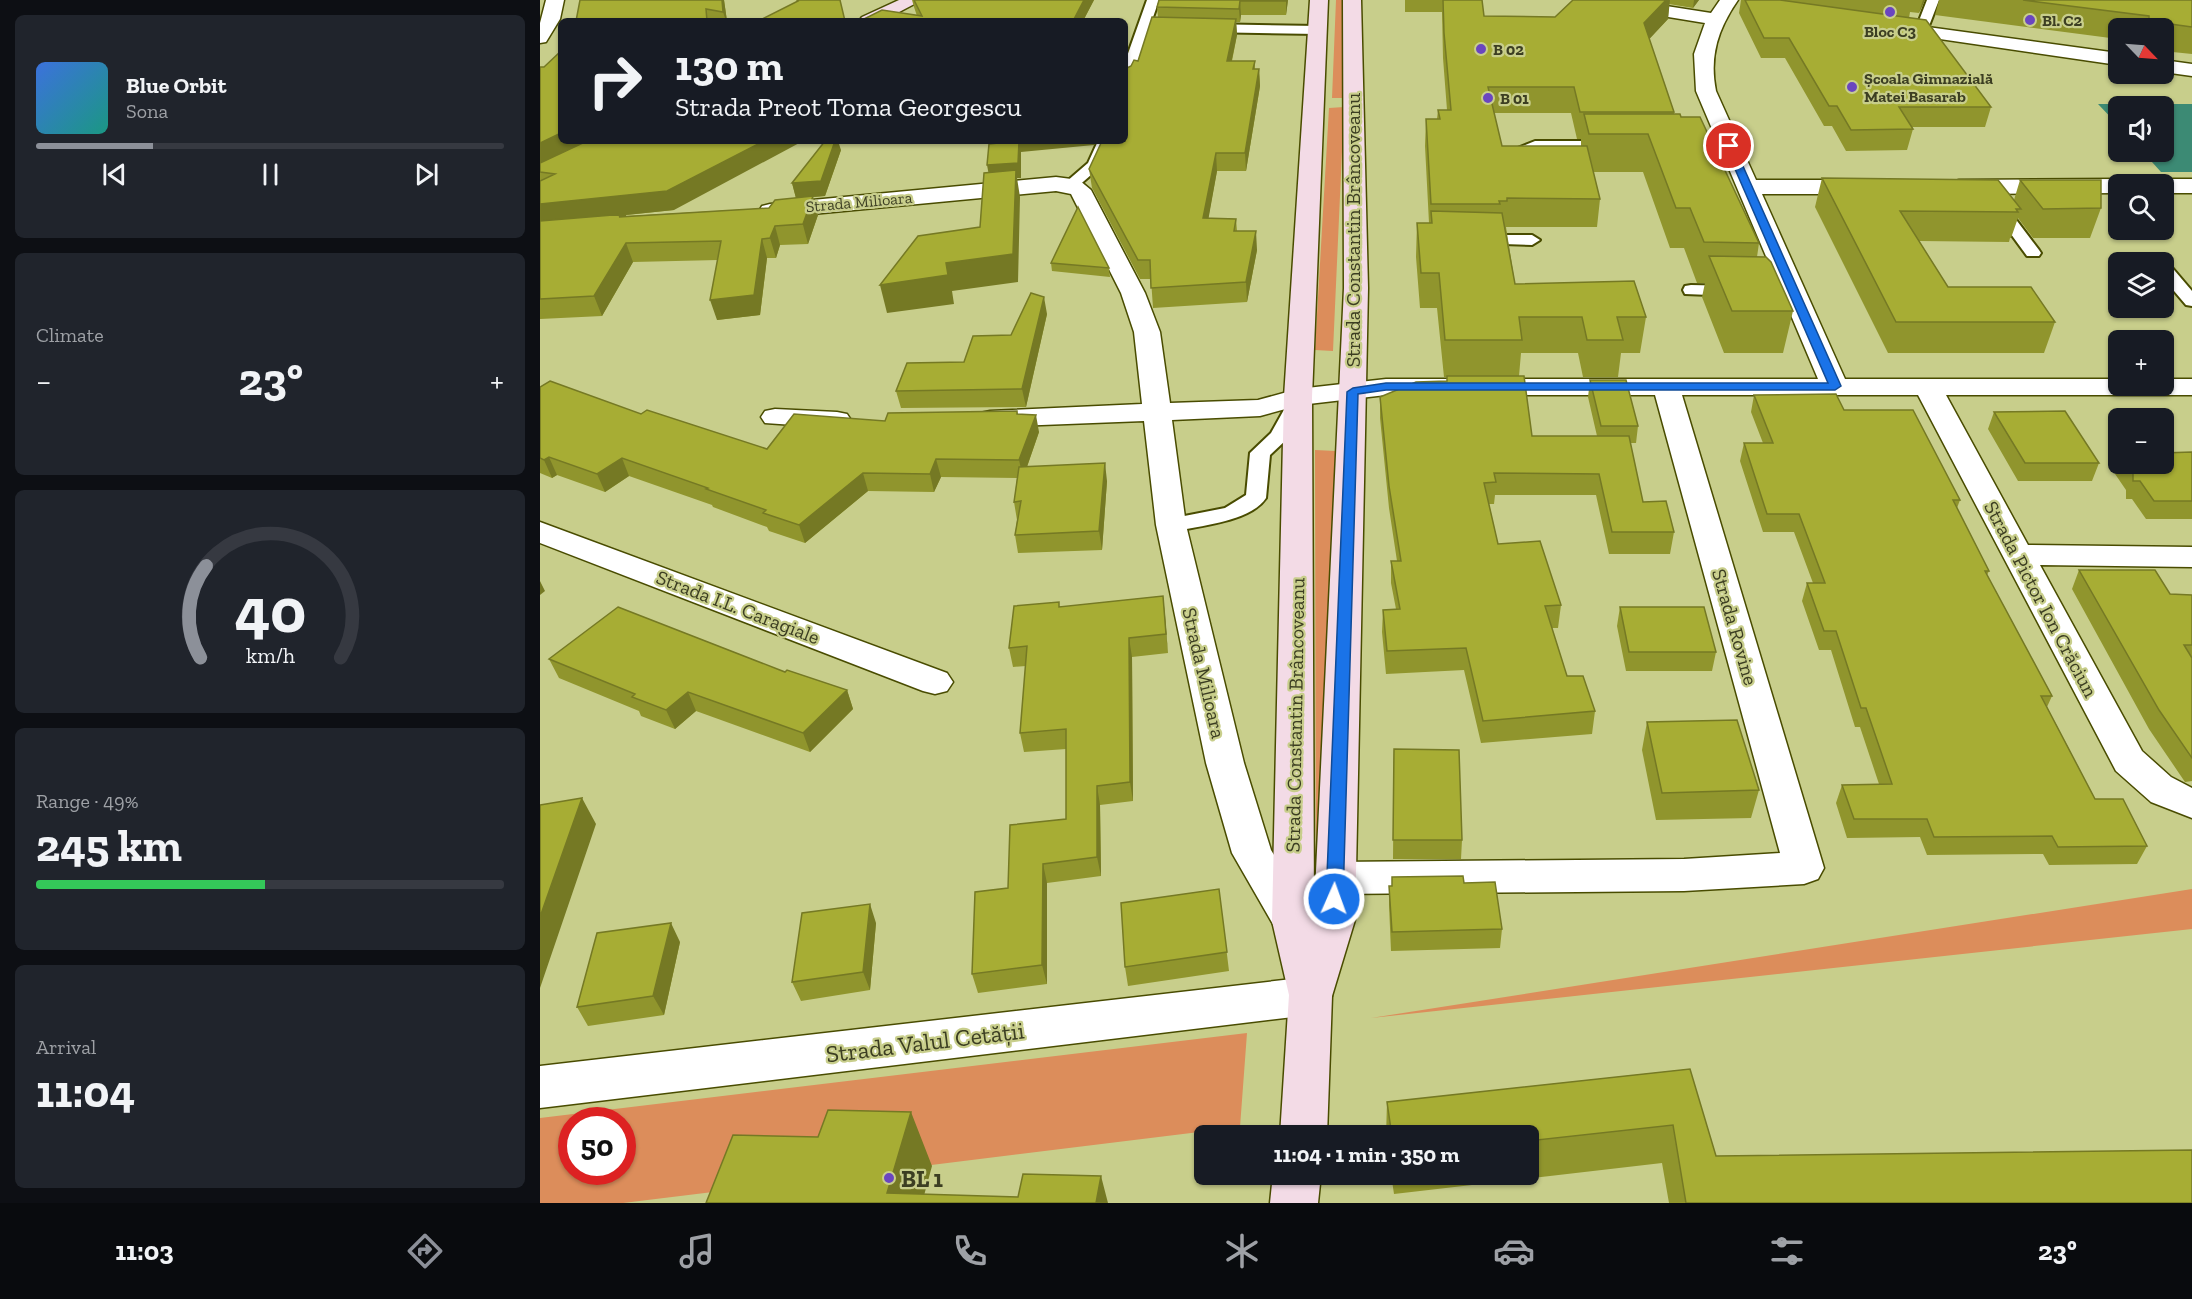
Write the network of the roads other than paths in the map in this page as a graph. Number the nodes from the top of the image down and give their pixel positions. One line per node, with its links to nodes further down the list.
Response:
1 (555, 0): 14 (street)
2 (913, 0): 9 (main road)
3 (1154, 0): 11 (lane)
4 (1319, 0): 12 (main road, Strada Constantin Brâncoveanu)
5 (1352, 0): 20 (main road, Strada Constantin Brâncoveanu)
6 (1595, 0): 8 (street)
7 (1933, 0): 13 (lane)
8 (1728, 7): 29 (street)
9 (874, 18)
10 (1876, 25): 13 (street)
11 (1143, 27): 12 (lane); 18 (lane)
12 (1318, 30): 19 (main road, Strada Constantin Brâncoveanu)
13 (1922, 31): 15 (street)
14 (542, 34)
15 (2108, 58)
16 (2174, 68): 17 (street)
17 (2192, 70)
18 (1128, 72)
19 (1315, 102): 20 (main road); 45 (main road, Strada Constantin Brâncoveanu)
20 (1354, 102): 44 (main road, Strada Constantin Brâncoveanu)
21 (1104, 144): 24 (lane)
22 (1627, 145): 23 (lane)
23 (1517, 151)
24 (1071, 185): 32 (street, Strada Milioara); 46 (street, Strada Milioara)
25 (1984, 186): 26 (street); 31 (street); 35 (lane)
26 (2108, 186)
27 (2174, 186): 28 (street)
28 (2192, 186)
29 (1747, 187): 30 (street); 40 (street)
30 (1890, 187)
31 (1937, 187)
32 (751, 212)
33 (1466, 240): 34 (lane)
34 (1532, 240)
35 (2033, 253)
36 (2174, 281): 39 (lane)
37 (1691, 290): 38 (lane)
38 (1750, 292)
39 (2192, 301)
40 (1835, 386): 41 (street); 42 (street)
41 (1927, 386): 43 (street); 52 (street, Strada Pictor Ion Crăciun)
42 (1665, 387): 44 (street); 56 (street, Strada Rovine)
43 (2192, 387)
44 (1353, 392): 45 (street); 56 (main road, Strada Constantin Brâncoveanu)
45 (1298, 400): 46 (street); 50 (lane); 57 (main road, Strada Constantin Brâncoveanu)
46 (1156, 412): 48 (street); 50 (street, Strada Milioara)
47 (775, 417): 49 (street)
48 (965, 420)
49 (864, 421)
50 (1171, 525): 57 (street, Strada Milioara)
51 (540, 532): 54 (street, Strada I.L. Caragiale)
52 (2017, 555): 53 (street); 55 (street, Strada Pictor Ion Crăciun)
53 (2192, 556)
54 (935, 682)
55 (2182, 800)
56 (1335, 878): 58 (main road, Strada Constantin Brâncoveanu)
57 (1293, 921): 58 (main road, Strada Constantin Brâncoveanu)
58 (1310, 996): 59 (street, Strada Valul Cetății); 60 (main road, Strada Constantin Brâncoveanu)
59 (540, 1087)
60 (1304, 1125)
61 (1296, 1185): 62 (main road)
62 (1294, 1203)

